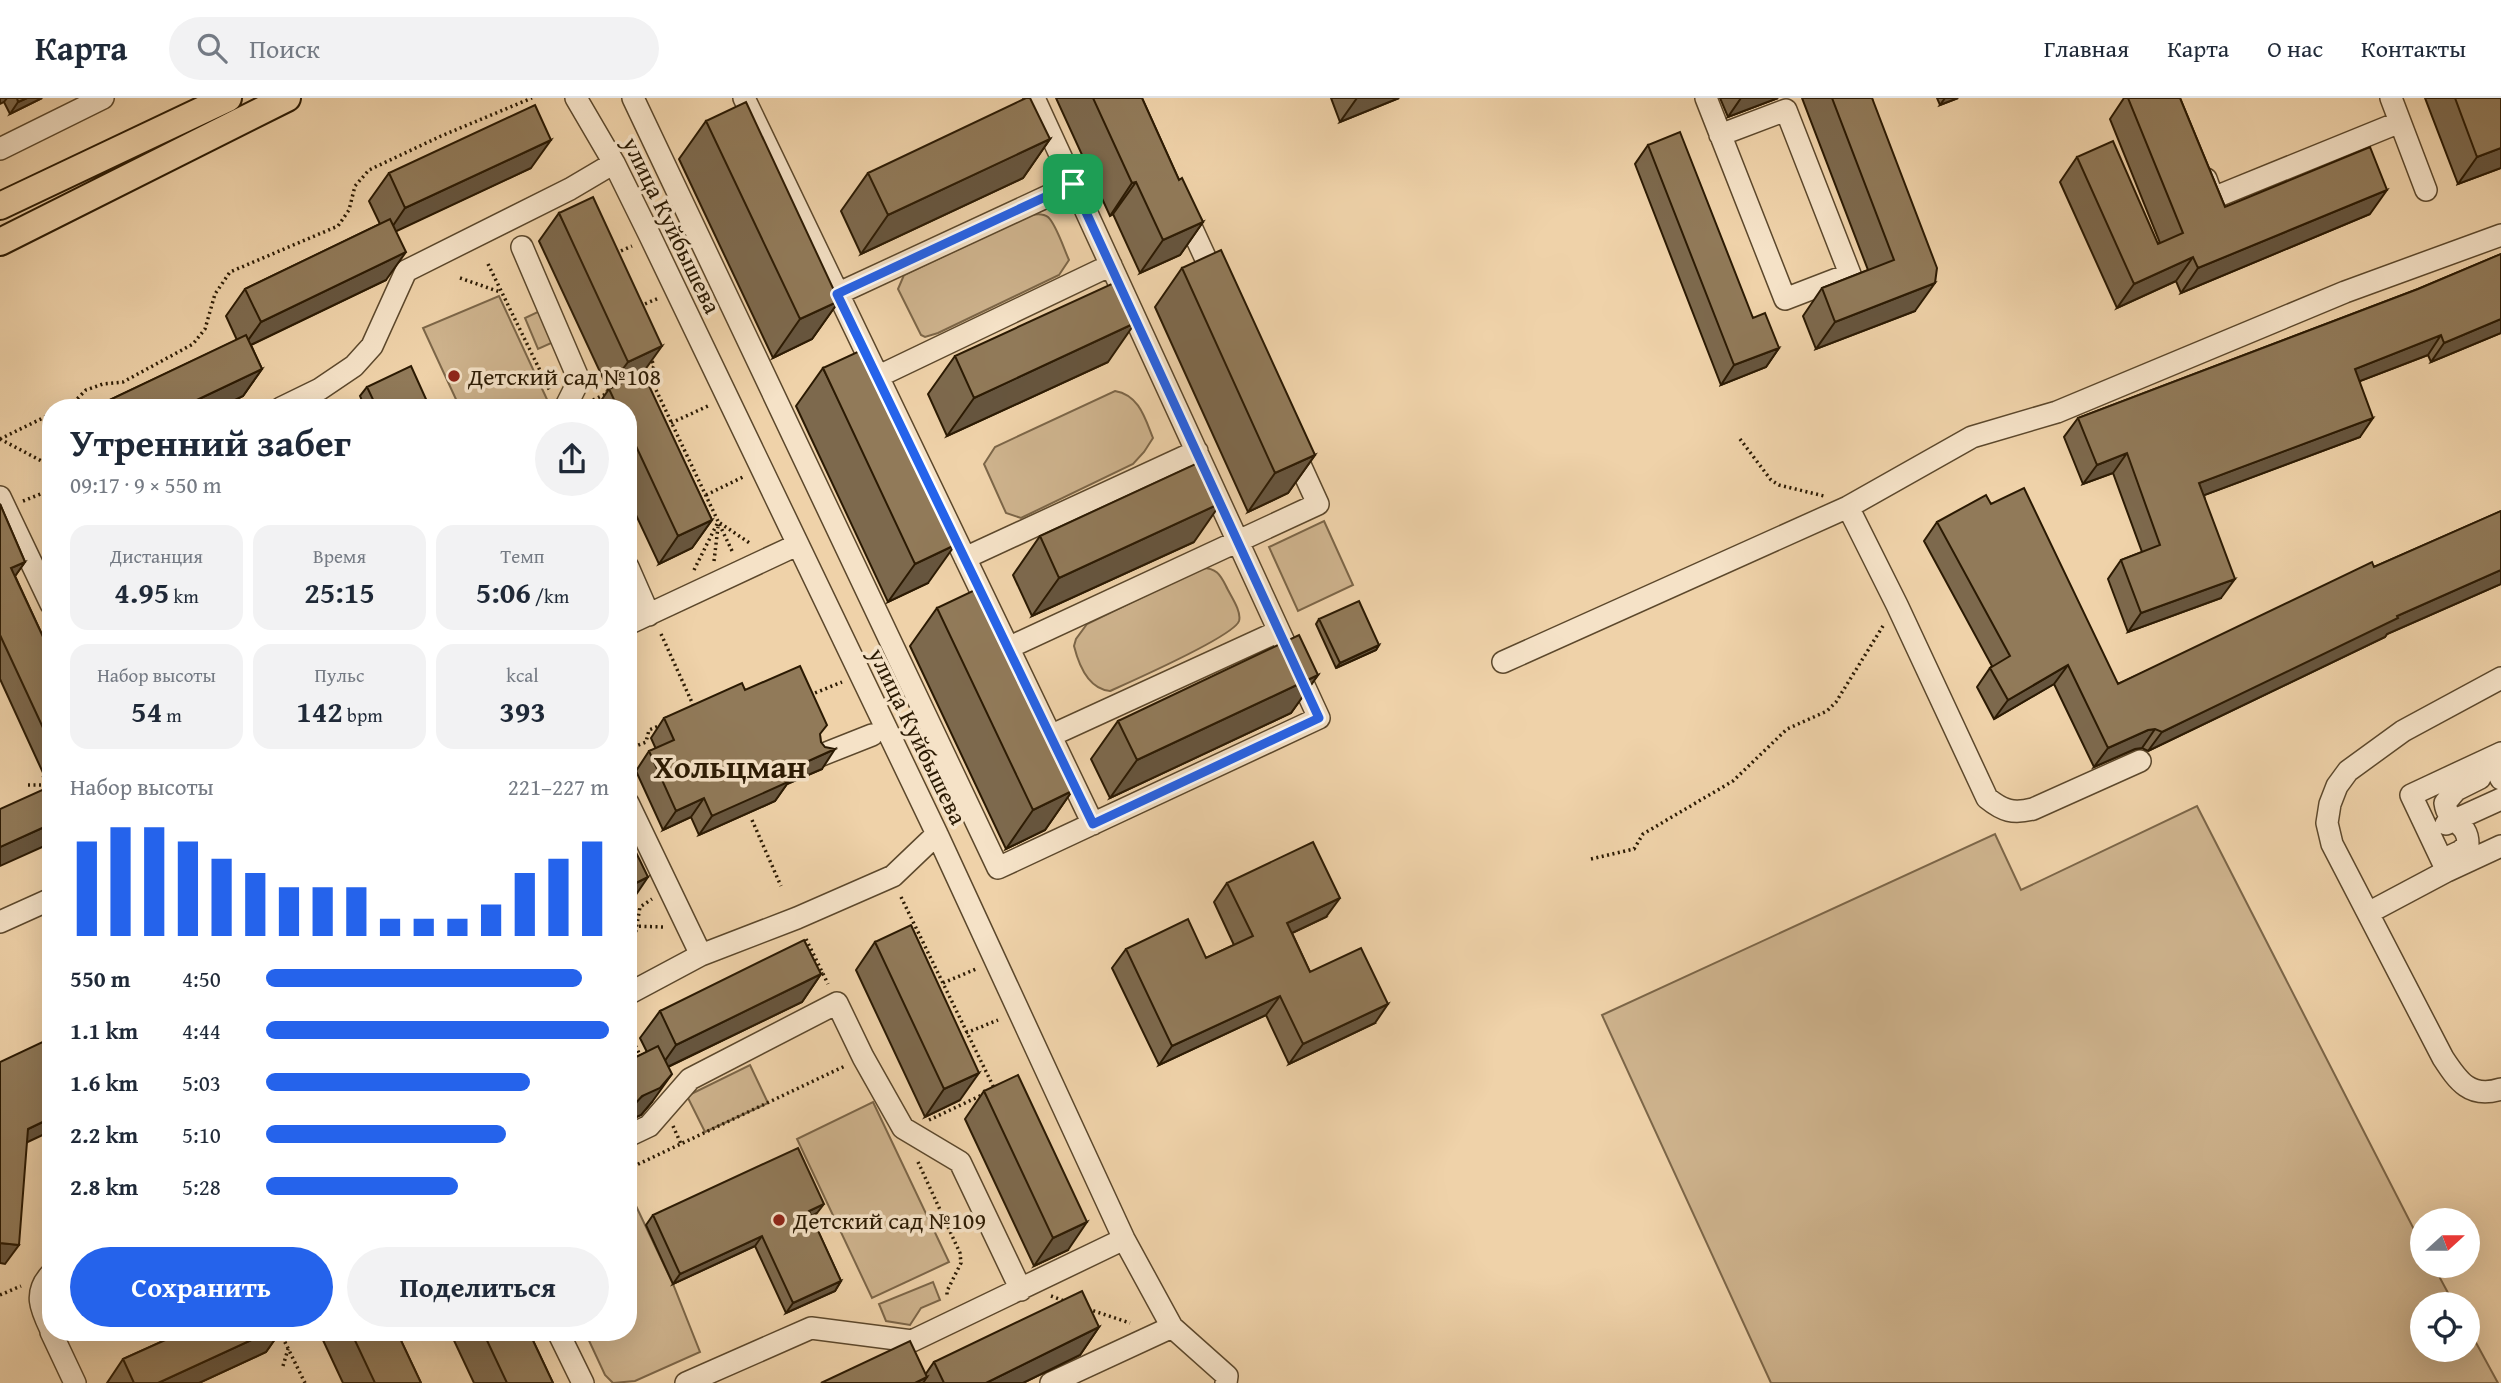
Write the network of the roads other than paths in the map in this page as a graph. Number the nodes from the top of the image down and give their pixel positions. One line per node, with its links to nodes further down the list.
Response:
1 (103, 98): 12 (street)
2 (228, 98): 18 (main road)
3 (287, 98): 20 (main road)
4 (576, 98): 14 (street, улица Куйбышева)
5 (633, 98): 51 (street)
6 (744, 98): 23 (street)
7 (1034, 98): 15 (street)
8 (1706, 98): 11 (street)
9 (2391, 98): 10 (street)
10 (2400, 122): 13 (street); 17 (street)
11 (1720, 135): 11 (street)
12 (0, 149)
13 (2198, 160)
14 (614, 163): 26 (street); 33 (street, улица Куйбышева)
15 (1073, 184): 22 (street); 23 (street)
16 (1172, 187): 24 (street)
17 (2426, 190)
18 (0, 206)
19 (2501, 235): 31 (street)
20 (0, 242)
21 (522, 247): 27 (street)
22 (1111, 265): 25 (street); 29 (street)
23 (837, 294): 25 (street)
24 (1225, 301)
25 (877, 377): 34 (street)
26 (299, 399)
27 (562, 399)
28 (1283, 428): 32 (street)
29 (1197, 451): 32 (street); 34 (street)
30 (7, 501): 35 (street)
31 (1848, 507): 41 (street); 46 (street)
32 (1238, 540): 39 (street); 40 (street)
33 (797, 545): 37 (street); 53 (street, улица Куйбышева)
34 (965, 558): 40 (street)
35 (42, 583)
36 (637, 588): 37 (street)
37 (649, 615): 38 (street)
38 (637, 620)
39 (1279, 631): 44 (street); 51 (street)
40 (1008, 648): 44 (street)
41 (1503, 662)
42 (2501, 678): 57 (street)
43 (873, 735): 45 (street)
44 (1050, 736): 51 (street)
45 (819, 756)
46 (2140, 761)
47 (2500, 767): 49 (street); 52 (street)
48 (2501, 799): 49 (street)
49 (2453, 821): 52 (street); 55 (street)
50 (637, 822): 59 (street)
51 (1093, 824)
52 (2429, 832): 55 (street)
53 (937, 834): 59 (street); 63 (street, улица Куйбышева)
54 (2501, 846): 55 (street)
55 (2445, 866): 57 (street)
56 (42, 903): 58 (street)
57 (2368, 914): 61 (street)
58 (0, 922)
59 (701, 955): 60 (street)
60 (637, 989)
61 (2501, 1089)
62 (637, 1132): 64 (street)
63 (1124, 1239): 64 (street); 67 (street, улица Куйбышева)
64 (1021, 1290): 73 (street)
65 (42, 1291): 66 (street)
66 (42, 1311)
67 (1172, 1327): 70 (street, улица Куйбышева); 74 (street)
68 (56, 1341): 71 (street)
69 (562, 1341): 72 (street)
70 (1227, 1379)
71 (75, 1383)
72 (583, 1383)
73 (686, 1383)
74 (1051, 1383)

